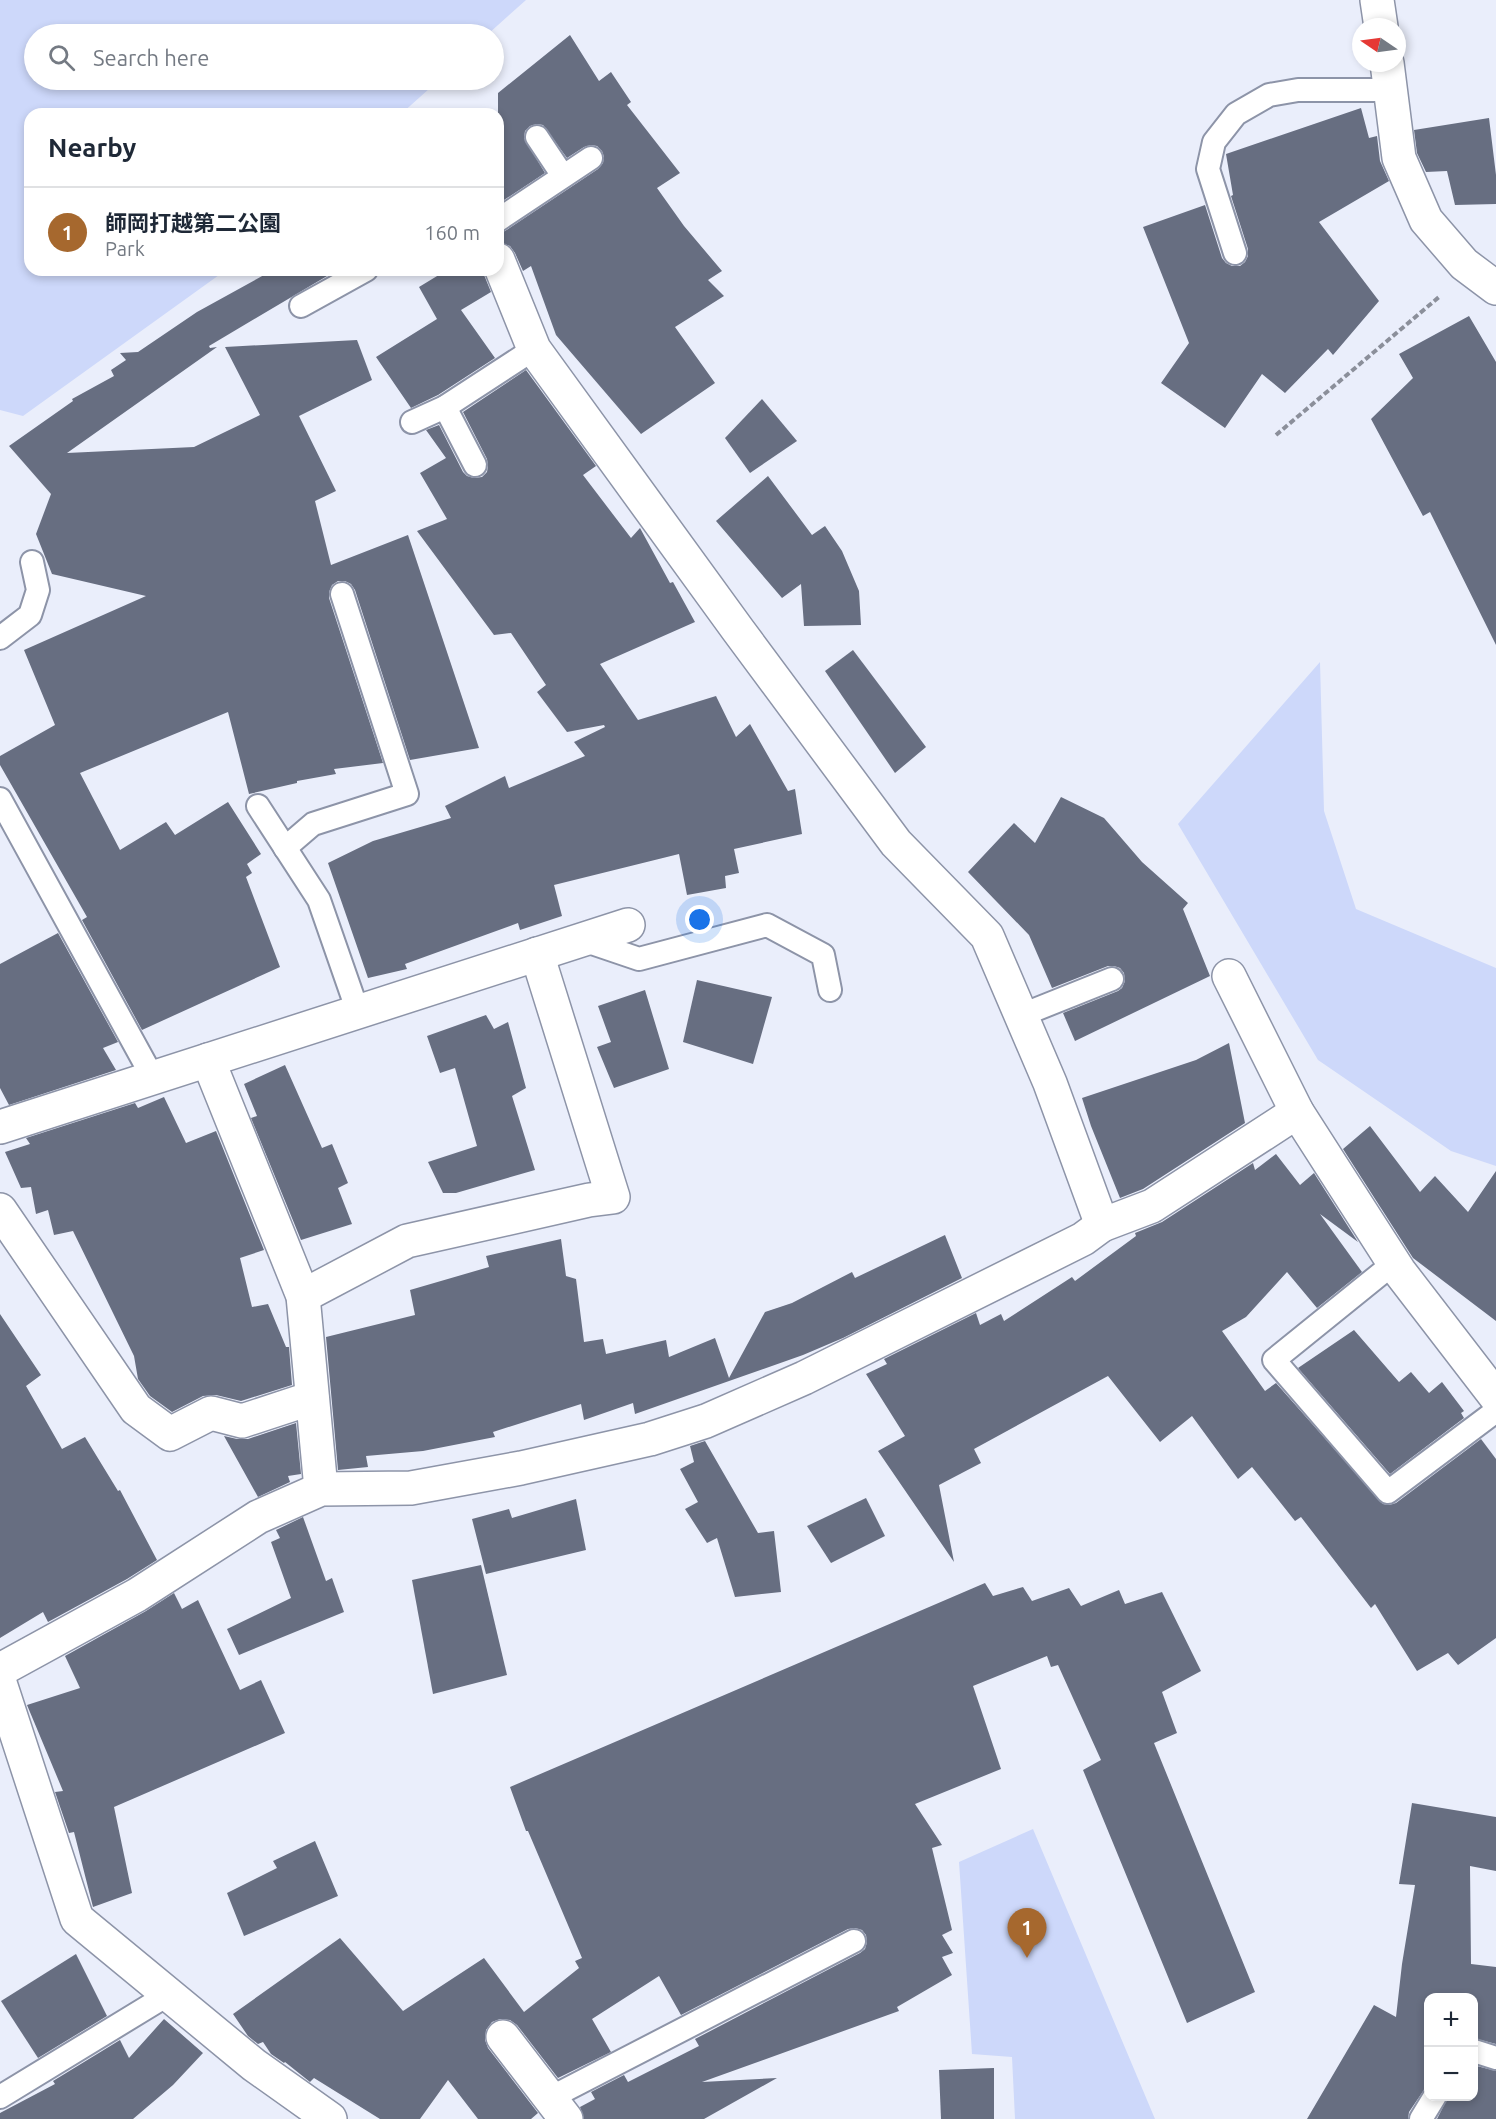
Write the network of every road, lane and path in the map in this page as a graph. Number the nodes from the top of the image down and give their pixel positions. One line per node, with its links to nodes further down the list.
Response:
1 (1377, 0): 2 (street)
2 (1380, 18)
3 (1389, 76): 8 (lane); 11 (street)
4 (537, 137): 6 (lane)
5 (591, 158): 6 (lane)
6 (563, 176): 7 (lane)
7 (504, 216)
8 (1235, 253)
9 (504, 275): 13 (street)
10 (355, 276): 12 (lane)
11 (1484, 279): 16 (path)
12 (302, 306)
13 (534, 349): 14 (lane); 31 (street)
14 (445, 407): 15 (lane); 17 (lane)
15 (412, 422)
16 (1276, 435)
17 (475, 465)
18 (32, 562): 20 (lane)
19 (342, 594): 23 (lane)
20 (0, 638)
21 (0, 799): 33 (lane)
22 (258, 806): 23 (lane)
23 (285, 848): 30 (lane)
24 (628, 925): 25 (street)
25 (583, 940): 26 (street); 29 (lane)
26 (537, 954): 30 (street); 39 (street)
27 (1229, 976): 34 (street)
28 (1112, 979): 31 (lane)
29 (831, 990)
30 (358, 1012): 32 (street)
31 (1022, 1015): 37 (street)
32 (208, 1060): 33 (street); 39 (street)
33 (153, 1078): 35 (street)
34 (1297, 1112): 37 (street); 38 (street)
35 (0, 1127)
36 (0, 1210): 41 (street)
37 (1102, 1225): 43 (street)
38 (1394, 1263): 40 (street); 42 (lane)
39 (303, 1296): 41 (street)
40 (1496, 1397)
41 (312, 1398): 43 (street)
42 (1496, 1411)
43 (321, 1488): 44 (street)
44 (0, 1670)
45 (0, 1683): 47 (street)
46 (854, 1941): 53 (lane)
47 (169, 1994): 51 (lane); 54 (street)
48 (503, 2037): 53 (street)
49 (1478, 2053): 50 (lane)
50 (1496, 2058)
51 (0, 2097)
52 (1432, 2101): 55 (lane)
53 (558, 2108)
54 (330, 2119)
55 (1421, 2119)

